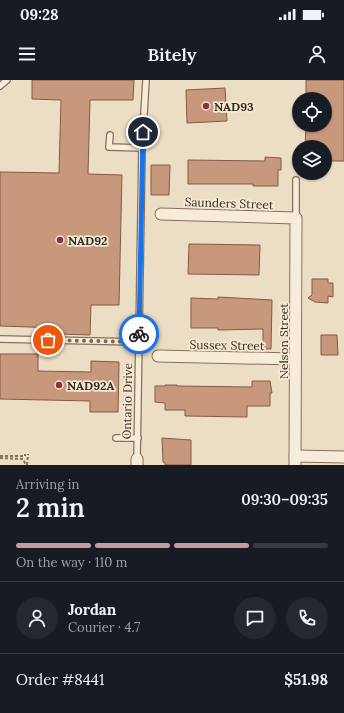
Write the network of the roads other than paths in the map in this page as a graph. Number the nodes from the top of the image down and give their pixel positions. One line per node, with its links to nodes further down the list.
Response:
1 (7, 80): 3 (lane)
2 (146, 80): 5 (lane, Ontario Drive)
3 (0, 86)
4 (110, 135): 5 (lane)
5 (142, 148): 10 (lane, Ontario Drive)
6 (296, 180): 8 (lane)
7 (161, 214): 8 (street, Saunders Street)
8 (296, 218): 12 (street, Nelson Street)
9 (0, 339): 10 (lane)
10 (139, 342): 14 (lane, Ontario Drive)
11 (158, 356): 12 (street, Sussex Street)
12 (295, 359): 16 (street, Nelson Street)
13 (116, 438): 14 (lane)
14 (138, 438): 17 (lane, Ontario Drive)
15 (344, 457): 16 (street)
16 (295, 461)
17 (137, 462)

